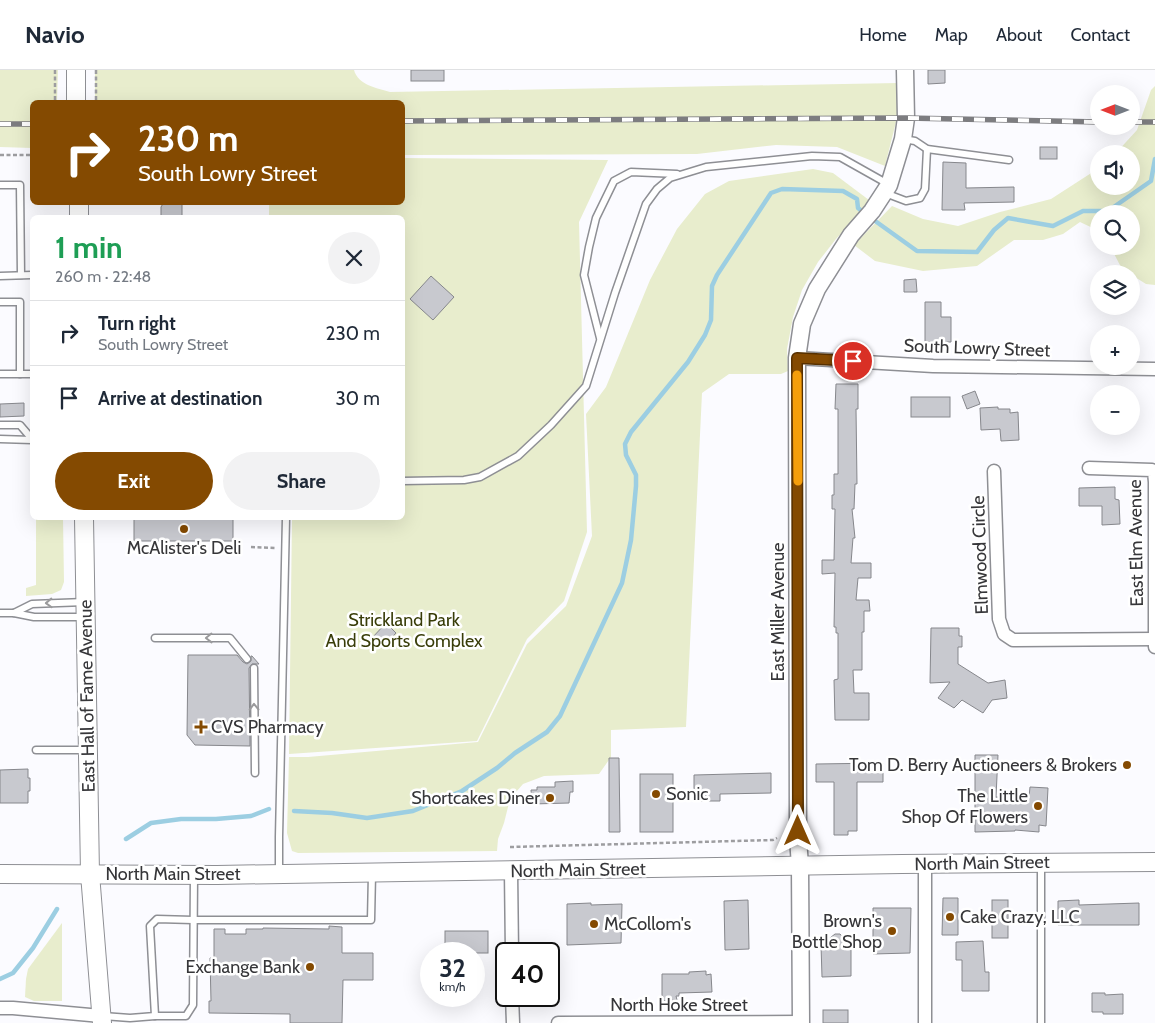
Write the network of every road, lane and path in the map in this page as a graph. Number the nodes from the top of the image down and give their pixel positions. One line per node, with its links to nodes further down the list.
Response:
1 (55, 70): 5 (path)
2 (76, 70): 6 (main road)
3 (96, 70): 7 (path)
4 (905, 70): 8 (street, East Miller Avenue)
5 (55, 100)
6 (76, 100)
7 (96, 100)
8 (903, 139): 9 (lane); 15 (street, East Miller Avenue)
9 (927, 149): 12 (lane); 15 (lane)
10 (0, 155): 11 (path)
11 (30, 155)
12 (1009, 160)
13 (683, 174): 15 (lane); 20 (lane); 20 (lane)
14 (0, 185): 16 (lane)
15 (887, 189): 21 (street, East Miller Avenue)
16 (21, 275): 17 (lane); 18 (lane)
17 (30, 275)
18 (0, 276)
19 (0, 302): 24 (lane)
20 (600, 340): 32 (lane)
21 (797, 358): 22 (street, South Lowry Street); 54 (street, East Miller Avenue)
22 (1155, 370)
23 (0, 374): 24 (lane)
24 (20, 374): 25 (lane)
25 (30, 374)
26 (0, 425): 27 (lane)
27 (30, 438)
28 (0, 439): 29 (lane)
29 (30, 440)
30 (1089, 468): 37 (street, East Elm Avenue)
31 (994, 471): 42 (street, Elmwood Circle)
32 (405, 481)
33 (84, 520): 38 (main road, East Hall of Fame Avenue)
34 (286, 520): 59 (lane)
35 (251, 547): 36 (path)
36 (276, 548)
37 (1155, 604): 42 (street, East Elm Avenue)
38 (86, 610): 40 (lane); 40 (lane, one-way to 40); 47 (main road, East Hall of Fame Avenue)
39 (0, 613): 40 (lane)
40 (14, 613)
41 (155, 638): 44 (lane, one-way to 41)
42 (1155, 639): 43 (street, East Elm Avenue)
43 (1155, 648)
44 (247, 659)
45 (254, 668): 48 (lane, one-way to 45)
46 (36, 750): 47 (lane)
47 (88, 750): 58 (main road, East Hall of Fame Avenue)
48 (255, 773)
49 (776, 838): 50 (path)
50 (510, 847)
51 (1041, 862): 52 (main road, North Main Street); 53 (main road, North Main Street); 71 (lane)
52 (1155, 862)
53 (925, 864): 54 (main road, North Main Street); 70 (street)
54 (800, 866): 55 (main road, North Main Street); 69 (street, East Miller Avenue)
55 (511, 871): 56 (main road, North Main Street); 62 (street)
56 (372, 873): 59 (main road, North Main Street); 61 (lane)
57 (0, 874): 58 (main road, North Main Street)
58 (90, 874): 60 (main road, North Main Street); 66 (main road, East Hall of Fame Avenue)
59 (280, 874): 60 (main road, North Main Street)
60 (194, 875): 61 (lane)
61 (193, 920): 65 (lane); 65 (lane)
62 (512, 942)
63 (512, 1007): 67 (street)
64 (0, 1008): 66 (street)
65 (155, 1016): 66 (lane)
66 (102, 1019)
67 (513, 1023)
68 (558, 1023): 69 (street, North Hoke Street)
69 (801, 1023)
70 (924, 1023)
71 (1041, 1023)

